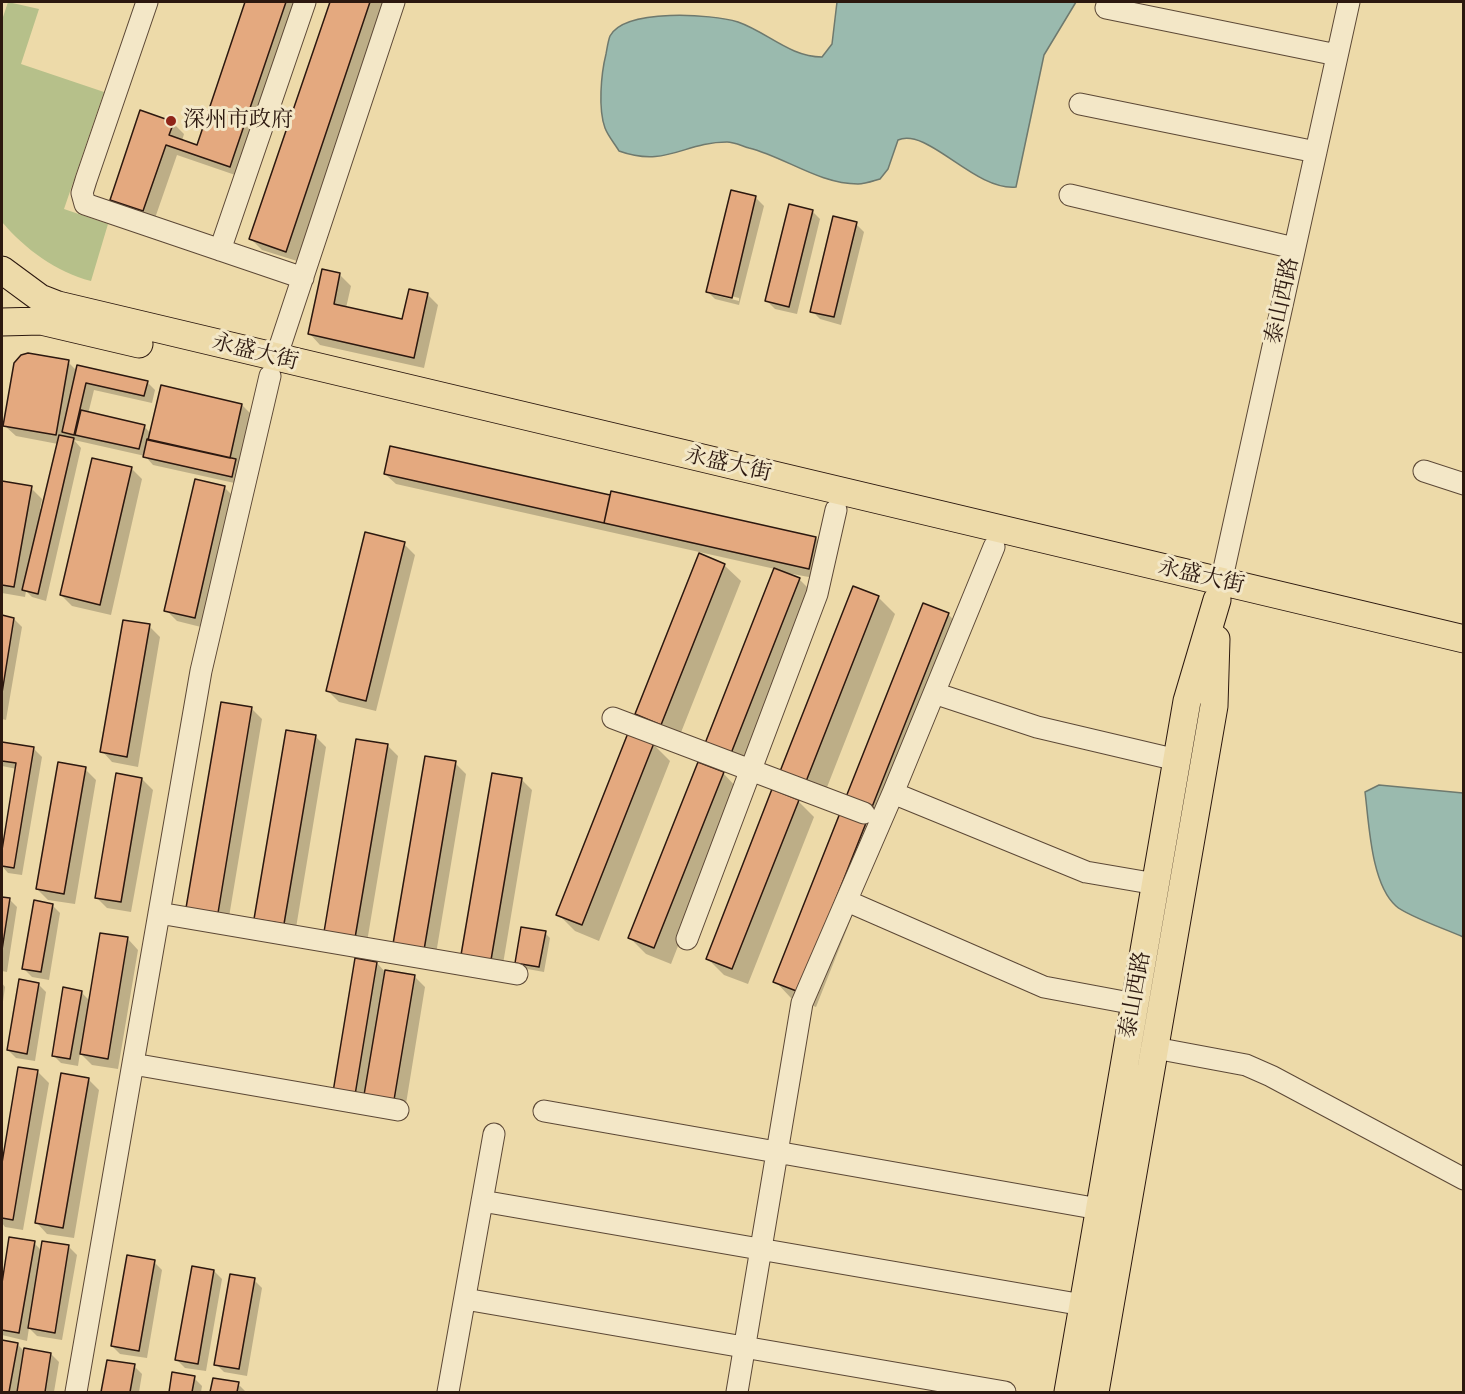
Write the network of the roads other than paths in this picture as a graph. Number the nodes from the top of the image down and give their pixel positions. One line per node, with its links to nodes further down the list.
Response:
1 (144, 2): 11 (street)
2 (305, 2): 11 (street)
3 (394, 2): 13 (street)
4 (1349, 2): 6 (street, 泰山西路)
5 (1106, 8): 6 (street)
6 (1337, 56): 8 (street, 泰山西路)
7 (1080, 104): 8 (street)
8 (1316, 152): 10 (street, 泰山西路)
9 (1070, 195): 10 (street)
10 (1294, 248): 20 (street, 泰山西路)
11 (220, 250): 13 (street)
12 (2, 270): 15 (main road, 永盛大街)
13 (303, 278): 15 (street)
14 (2, 322): 15 (main road, 永盛大街)
15 (273, 367): 18 (main road, 永盛大街); 20 (main road, 永盛大街); 31 (street)
16 (1424, 471): 17 (street)
17 (1464, 483)
18 (836, 510): 19 (main road, 永盛大街); 26 (street)
19 (994, 547): 20 (main road, 永盛大街); 23 (street)
20 (1219, 591): 21 (main road, 永盛大街); 22 (main road, 永盛大街); 25 (main road, 泰山西路); 35 (main road, 泰山西路)
21 (1464, 639)
22 (1464, 658)
23 (934, 693): 25 (street); 27 (street)
24 (613, 718): 26 (street)
25 (1177, 760): 29 (main road, 泰山西路)
26 (751, 770): 28 (street); 32 (street)
27 (893, 793): 29 (street); 30 (street)
28 (864, 813)
29 (1156, 884): 34 (main road, 泰山西路)
30 (847, 901): 34 (street); 40 (street)
31 (159, 913): 33 (street); 36 (street)
32 (687, 939)
33 (517, 974)
34 (1135, 1004): 43 (main road, 泰山西路)
35 (1155, 1047): 41 (street); 53 (main road, 泰山西路)
36 (133, 1064): 37 (street); 48 (street)
37 (398, 1110)
38 (544, 1111): 40 (street)
39 (494, 1134): 42 (street)
40 (777, 1152): 43 (street); 44 (street)
41 (1464, 1179)
42 (482, 1201): 44 (street); 45 (street)
43 (1100, 1209): 46 (main road, 泰山西路)
44 (761, 1249): 46 (street); 47 (street)
45 (465, 1299): 47 (street); 49 (street)
46 (1083, 1305): 52 (main road, 泰山西路)
47 (745, 1348): 50 (street); 51 (street)
48 (76, 1392)
49 (448, 1392)
50 (737, 1392)
51 (1005, 1392)
52 (1068, 1392)
53 (1095, 1392)

